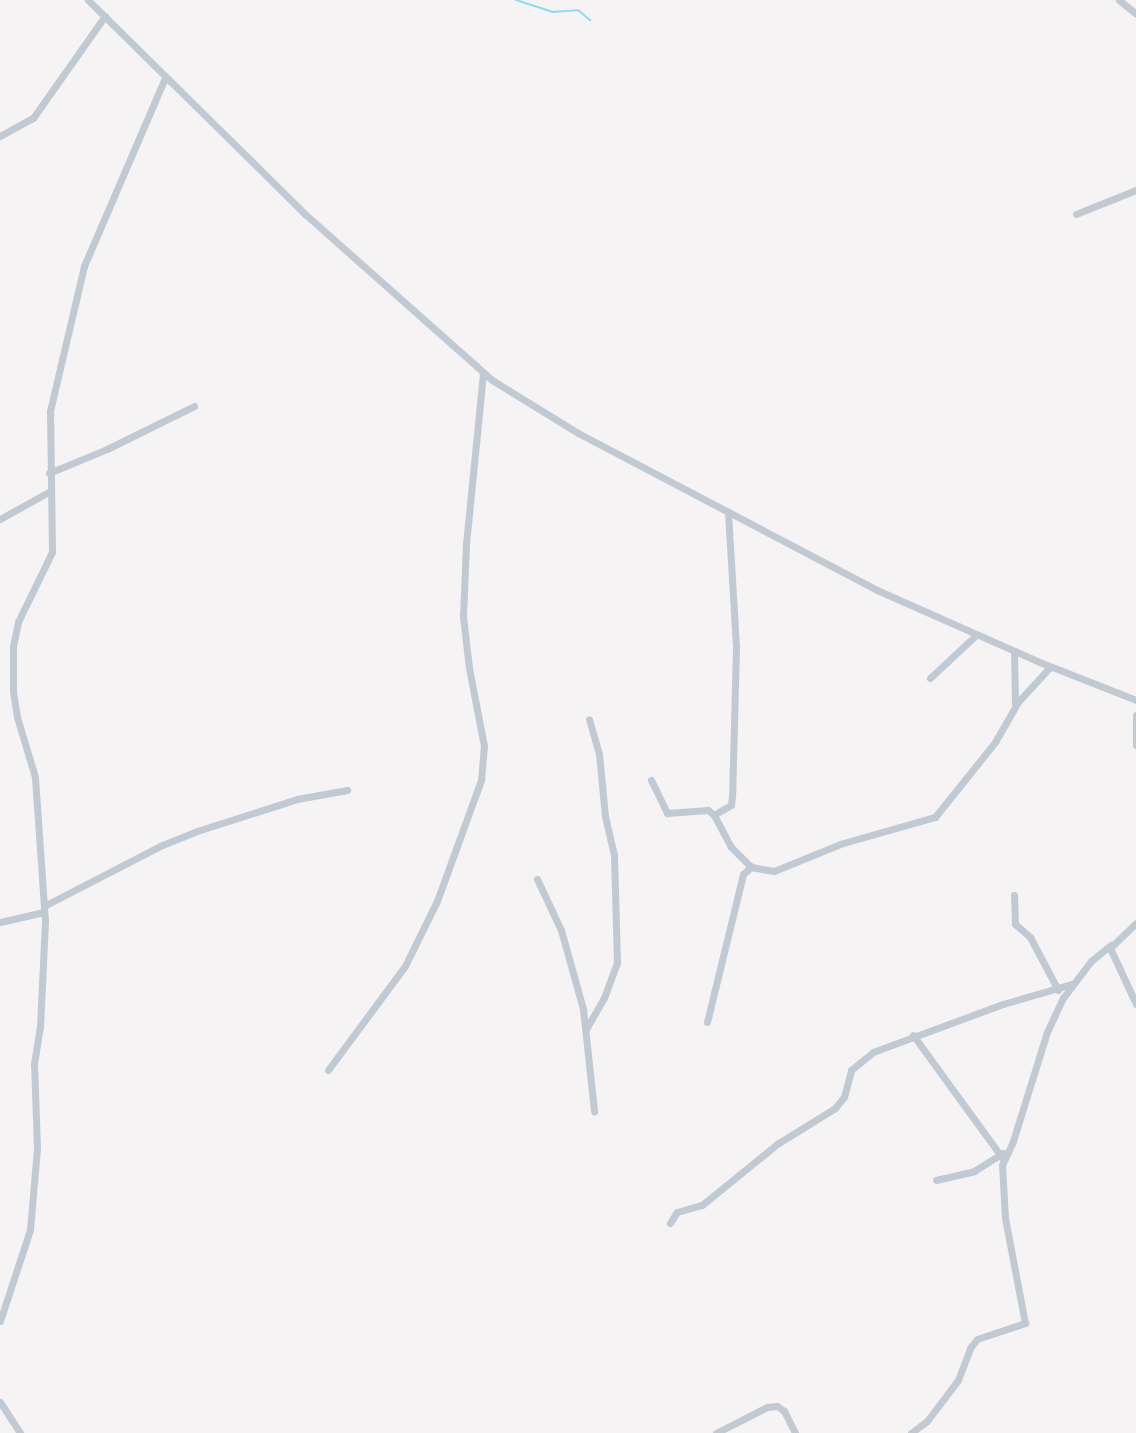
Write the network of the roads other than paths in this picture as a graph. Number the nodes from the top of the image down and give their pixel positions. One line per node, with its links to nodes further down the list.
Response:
1 (88, 0): 4 (street)
2 (1119, 0): 3 (street)
3 (1136, 14)
4 (105, 16): 5 (street); 6 (street)
5 (165, 78): 9 (street); 11 (street)
6 (0, 136)
7 (1136, 190): 8 (street)
8 (1076, 214)
9 (483, 373): 13 (street); 42 (street)
10 (194, 406): 11 (street)
11 (49, 473): 12 (street)
12 (50, 491): 14 (street); 32 (street)
13 (728, 512): 15 (street); 26 (street)
14 (0, 519)
15 (976, 635): 16 (street); 18 (street)
16 (1014, 651): 17 (street); 20 (street)
17 (1050, 667): 19 (street); 20 (street)
18 (930, 678)
19 (1136, 700)
20 (1015, 705): 28 (street)
21 (1136, 715): 23 (street)
22 (589, 719): 40 (street)
23 (1136, 745)
24 (651, 780): 26 (street)
25 (347, 790): 32 (street)
26 (714, 815): 27 (street)
27 (743, 862): 28 (street); 29 (street)
28 (751, 867): 29 (street)
29 (743, 874): 39 (street)
30 (537, 878): 40 (street)
31 (1014, 895): 37 (street)
32 (44, 909): 33 (street); 47 (street)
33 (0, 922)
34 (1136, 923): 35 (street)
35 (1111, 945): 36 (street); 38 (street)
36 (1072, 984): 37 (street); 44 (street)
37 (1058, 990): 41 (street)
38 (1136, 1004)
39 (707, 1022)
40 (586, 1029): 43 (street)
41 (913, 1036): 44 (street); 46 (street)
42 (328, 1070)
43 (594, 1111)
44 (1001, 1156): 45 (street); 52 (street)
45 (936, 1180)
46 (670, 1223)
47 (0, 1321)
48 (0, 1402): 49 (street)
49 (20, 1433)
50 (716, 1433): 51 (street)
51 (795, 1433)
52 (911, 1433)

